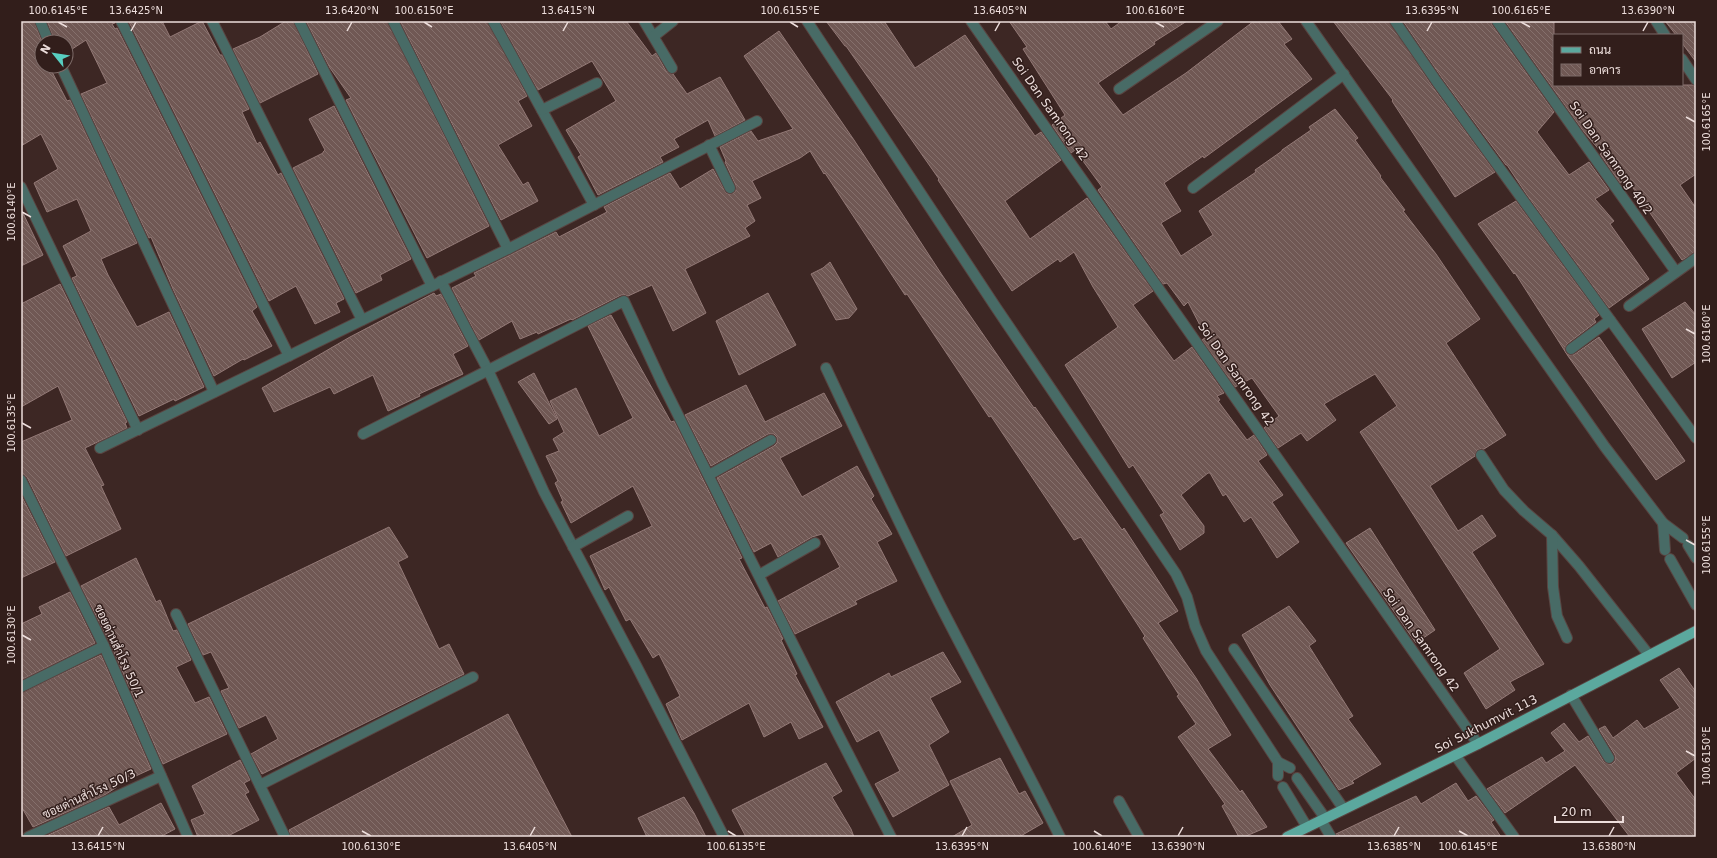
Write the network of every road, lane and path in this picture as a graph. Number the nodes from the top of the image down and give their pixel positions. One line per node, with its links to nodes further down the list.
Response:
1 (40, 21): 16 (street)
2 (121, 21): 41 (street)
3 (212, 21): 38 (street)
4 (299, 21): 36 (street)
5 (393, 21): 33 (street)
6 (492, 21): 26 (street)
7 (644, 21): 18 (street)
8 (673, 21): 18 (street)
9 (807, 21): 73 (street)
10 (971, 21): 70 (street, Soi Dan Samrong 42)
11 (1218, 21): 25 (street)
12 (1306, 21): 22 (street)
13 (1395, 21): 39 (street)
14 (1497, 21): 35 (street, Soi Dan Samrong 40/2)
15 (1656, 21): 17 (street)
16 (46, 34)
17 (1664, 34)
18 (654, 36): 20 (street)
19 (1683, 60): 23 (street)
20 (672, 68)
21 (65, 74): 44 (street)
22 (1344, 74): 31 (street); 54 (street)
23 (1696, 80)
24 (597, 83): 26 (street)
25 (1119, 89)
26 (542, 110): 32 (street)
27 (757, 121): 28 (street)
28 (709, 145): 30 (street); 32 (street)
29 (21, 187): 45 (street)
30 (730, 188)
31 (1192, 188)
32 (594, 205): 33 (street)
33 (508, 249): 36 (street)
34 (1696, 258): 35 (street)
35 (1676, 272): 37 (street)
36 (436, 284): 38 (street); 43 (street)
37 (1629, 306)
38 (362, 320): 41 (street)
39 (1610, 320): 40 (street); 47 (street)
40 (1571, 349)
41 (289, 356): 44 (street)
42 (826, 368): 89 (street)
43 (488, 370): 46 (street); 51 (street); 57 (street)
44 (214, 392): 45 (street)
45 (138, 430): 49 (street)
46 (363, 434)
47 (1696, 438)
48 (771, 440): 51 (street)
49 (100, 448)
50 (1481, 455): 55 (street)
51 (709, 475): 59 (street)
52 (21, 480): 64 (street, ซอยด่านสำโรง 50/1)
53 (628, 516): 57 (street)
54 (1662, 524): 58 (street); 60 (street)
55 (1552, 535): 63 (street); 66 (street)
56 (815, 543): 59 (street)
57 (573, 546): 87 (street)
58 (1696, 558)
59 (759, 575): 88 (street)
60 (1696, 605)
61 (176, 614): 78 (street)
62 (1696, 631): 66 (main road, Soi Sukhumvit 113)
63 (1567, 638)
64 (104, 646): 68 (street); 75 (street, ซอยด่านสำโรง 50/1)
65 (1234, 649): 81 (street)
66 (1649, 655): 69 (main road, Soi Sukhumvit 113)
67 (473, 677): 78 (street)
68 (21, 687)
69 (1571, 695): 70 (main road, Soi Sukhumvit 113); 72 (street)
70 (1478, 744): 71 (main road, Soi Sukhumvit 113)
71 (1455, 755): 81 (main road, Soi Sukhumvit 113); 93 (street)
72 (1608, 758)
73 (1278, 762): 74 (street); 76 (street)
74 (1290, 768)
75 (162, 776): 84 (street, ซอยด่านสำโรง 50/3); 85 (street, ซอยด่านสำโรง 50/1)
76 (1278, 776)
77 (1297, 778): 82 (street)
78 (260, 785): 86 (street)
79 (1283, 787): 83 (street)
80 (1119, 801): 90 (street)
81 (1343, 808): 82 (main road, Soi Sukhumvit 113)
82 (1323, 819): 83 (main road, Soi Sukhumvit 113); 92 (street)
83 (1307, 827): 91 (main road, Soi Sukhumvit 113)
84 (28, 837)
85 (188, 837)
86 (285, 837)
87 (724, 837)
88 (891, 837)
89 (1060, 837)
90 (1139, 837)
91 (1287, 837)
92 (1331, 837)
93 (1514, 837)

